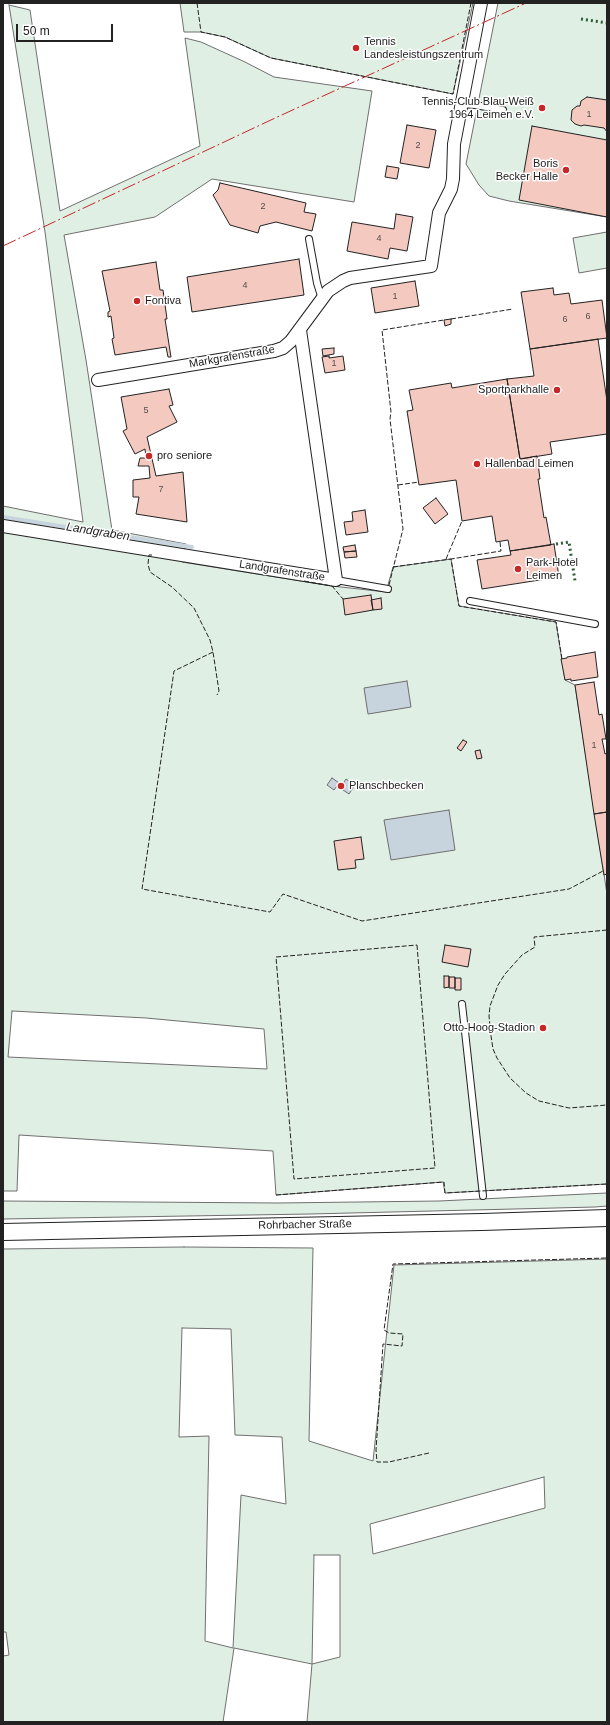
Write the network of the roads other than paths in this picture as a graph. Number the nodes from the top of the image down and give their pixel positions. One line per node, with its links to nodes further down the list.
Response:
1 (481, 3): 2 (street)
2 (461, 104): 3 (lane); 5 (street, Markgrafenstraße)
3 (503, 110)
4 (309, 239): 5 (lane)
5 (322, 299): 6 (street, Markgrafenstraße)
6 (300, 330): 7 (street, Markgrafenstraße); 9 (street, Landgrafenstraße)
7 (98, 380)
8 (3, 526): 9 (street, Landgrafenstraße)
9 (336, 580): 10 (lane)
10 (388, 589)
11 (470, 601): 12 (lane)
12 (595, 624)
13 (462, 1004): 14 (lane)
14 (483, 1196)
15 (607, 1218): 16 (main road, Rohrbacher Straße)
16 (3, 1232)

